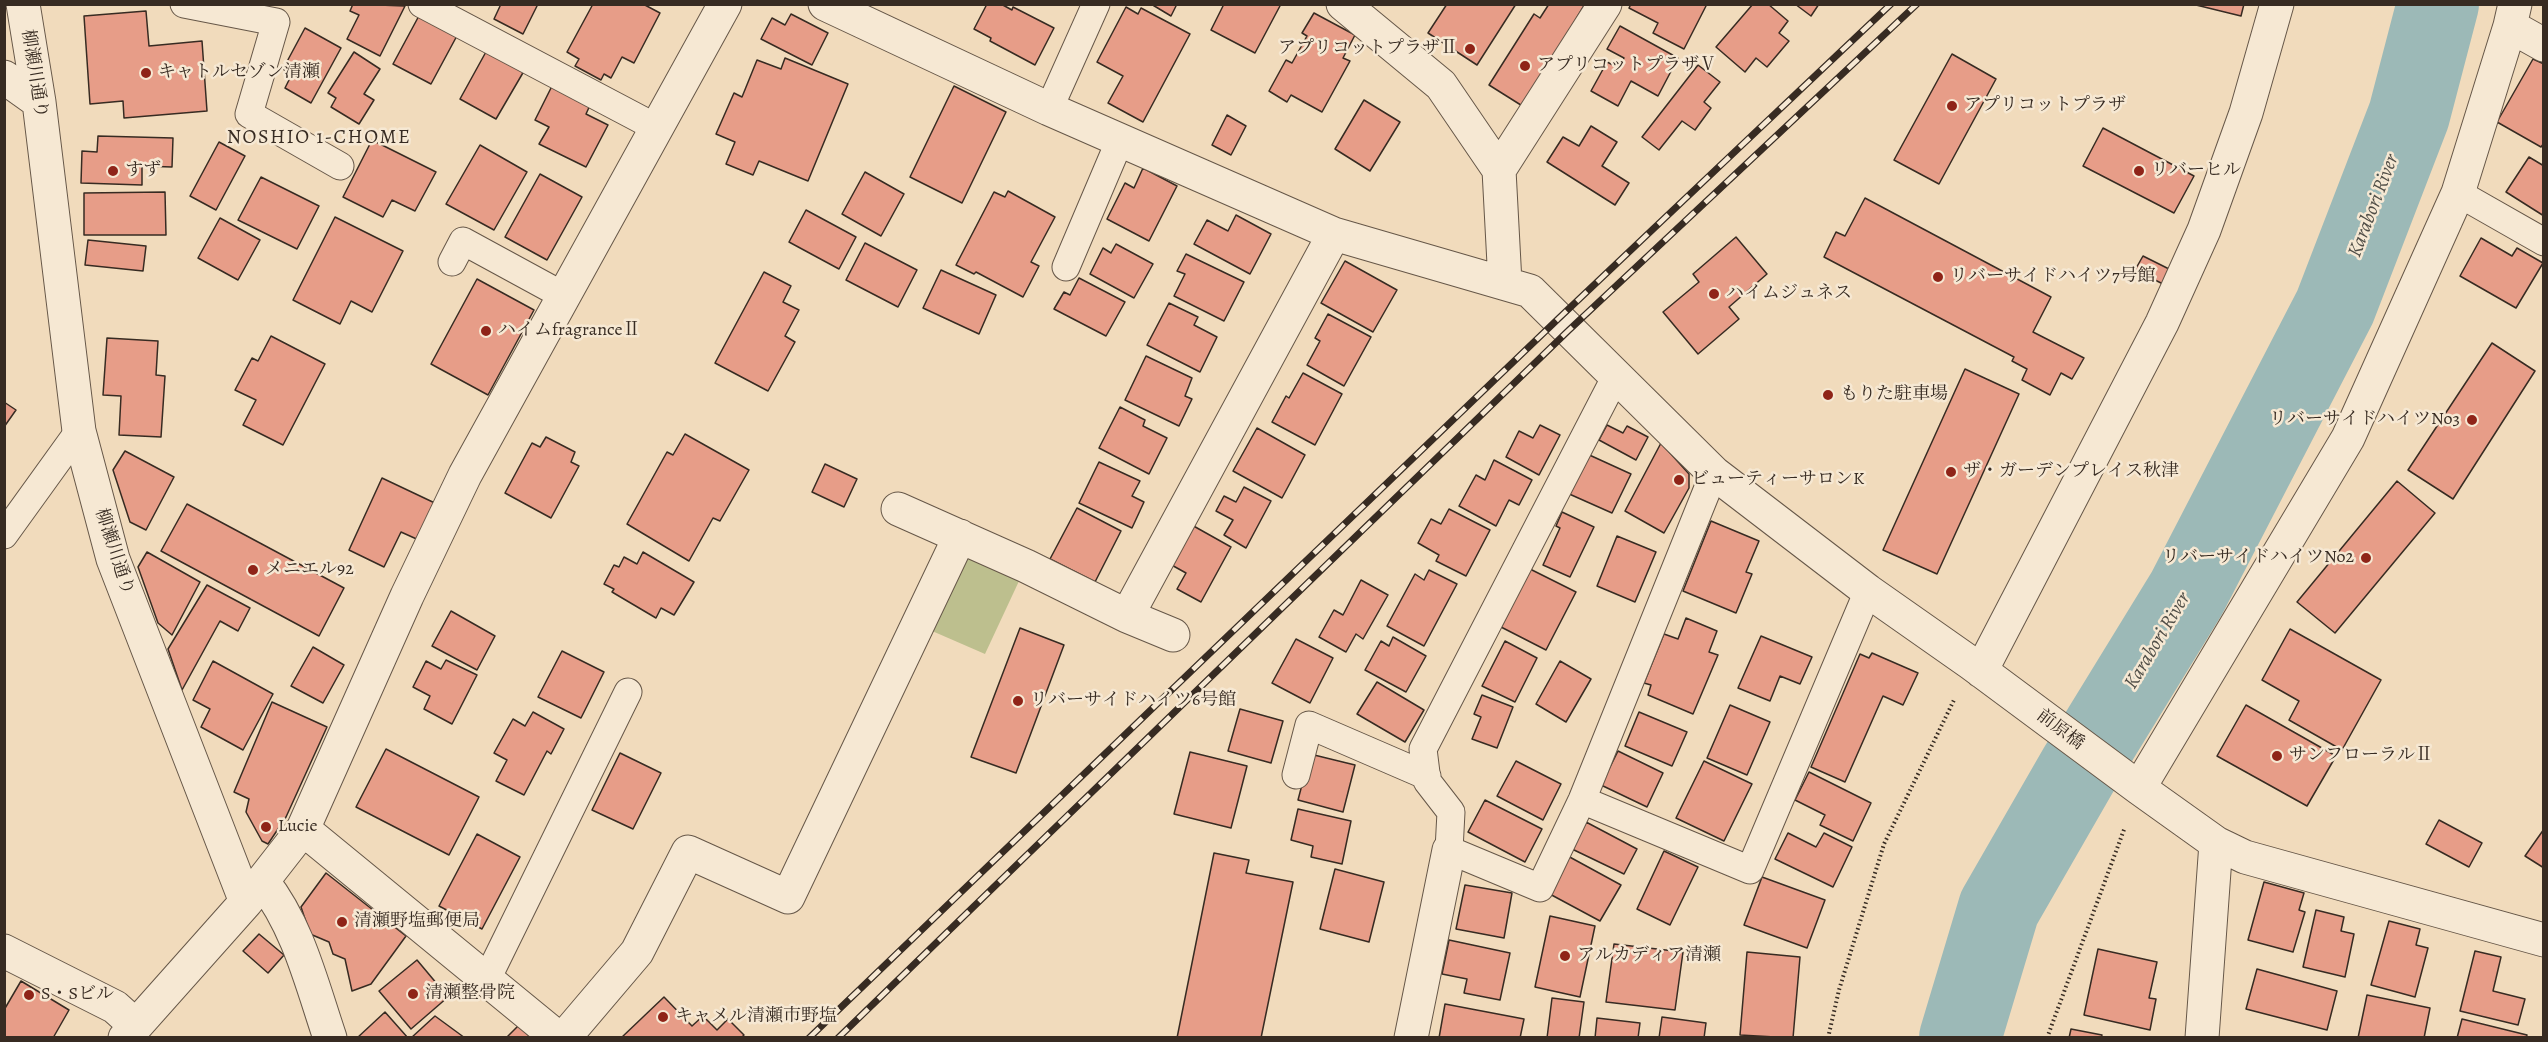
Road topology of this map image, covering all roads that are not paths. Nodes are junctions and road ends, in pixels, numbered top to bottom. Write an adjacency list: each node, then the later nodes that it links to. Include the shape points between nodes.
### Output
1 (23, 4): 13 (street, 柳瀬川通り)
2 (184, 4): 17 (lane, via 276,22 249,114)
3 (422, 4): 15 (lane)
4 (725, 4): 15 (street)
5 (825, 4): 14 (street, 前原橋)
6 (1096, 4): 14 (lane)
7 (1343, 4): 18 (street, via 1442,86)
8 (1605, 4): 18 (street)
9 (2277, 4): 35 (street, via 2246,113 2204,230 2162,322)
10 (2512, 15): 11 (street); 19 (street)
11 (2544, 45)
12 (4, 77): 13 (street)
13 (39, 102): 27 (street, 柳瀬川通り)
14 (1049, 109): 16 (street, 前原橋)
15 (657, 128): 25 (street)
16 (1120, 140): 20 (street, 前原橋); 23 (lane)
17 (340, 166)
18 (1499, 170): 24 (street)
19 (2458, 193): 21 (lane); 39 (street, via 2348,438)
20 (1334, 234): 24 (street, 前原橋); 33 (street)
21 (2544, 242)
22 (452, 262): 25 (lane, via 463,241)
23 (1066, 267)
24 (1504, 283): 26 (street, 前原橋, via 1530,291)
25 (564, 296): 41 (street, via 465,475)
26 (1616, 376): 28 (street, 前原橋); 38 (lane, via 1423,749)
27 (80, 431): 30 (lane); 44 (street, 柳瀬川通り, via 113,559)
28 (1714, 472): 32 (street, 前原橋); 40 (lane)
29 (897, 509): 31 (street)
30 (4, 535)
31 (960, 536): 33 (street); 51 (street, via 788,897 688,852 637,952)
32 (1868, 591): 35 (street, 前原橋); 40 (lane, via 1750,870)
33 (1127, 616): 34 (street)
34 (1173, 635)
35 (1977, 667): 39 (street, 前原橋)
36 (628, 692): 47 (lane)
37 (1296, 775): 38 (lane, via 1309,725)
38 (1427, 776): 43 (lane, via 1451,812)
39 (2139, 788): 42 (street, 前原橋)
40 (1582, 800): 43 (lane, via 1540,888)
41 (303, 829): 44 (street); 47 (street)
42 (2216, 843): 45 (street, 前原橋, via 2245,857); 53 (street)
43 (1449, 850): 52 (street)
44 (255, 892): 48 (street); 49 (street, 柳瀬川通り, via 279,902)
45 (2544, 940)
46 (4, 951): 48 (street, via 115,1007)
47 (487, 979): 50 (street)
48 (130, 1031)
49 (330, 1038)
50 (558, 1038)
51 (564, 1038)
52 (1411, 1038)
53 (2202, 1038)

